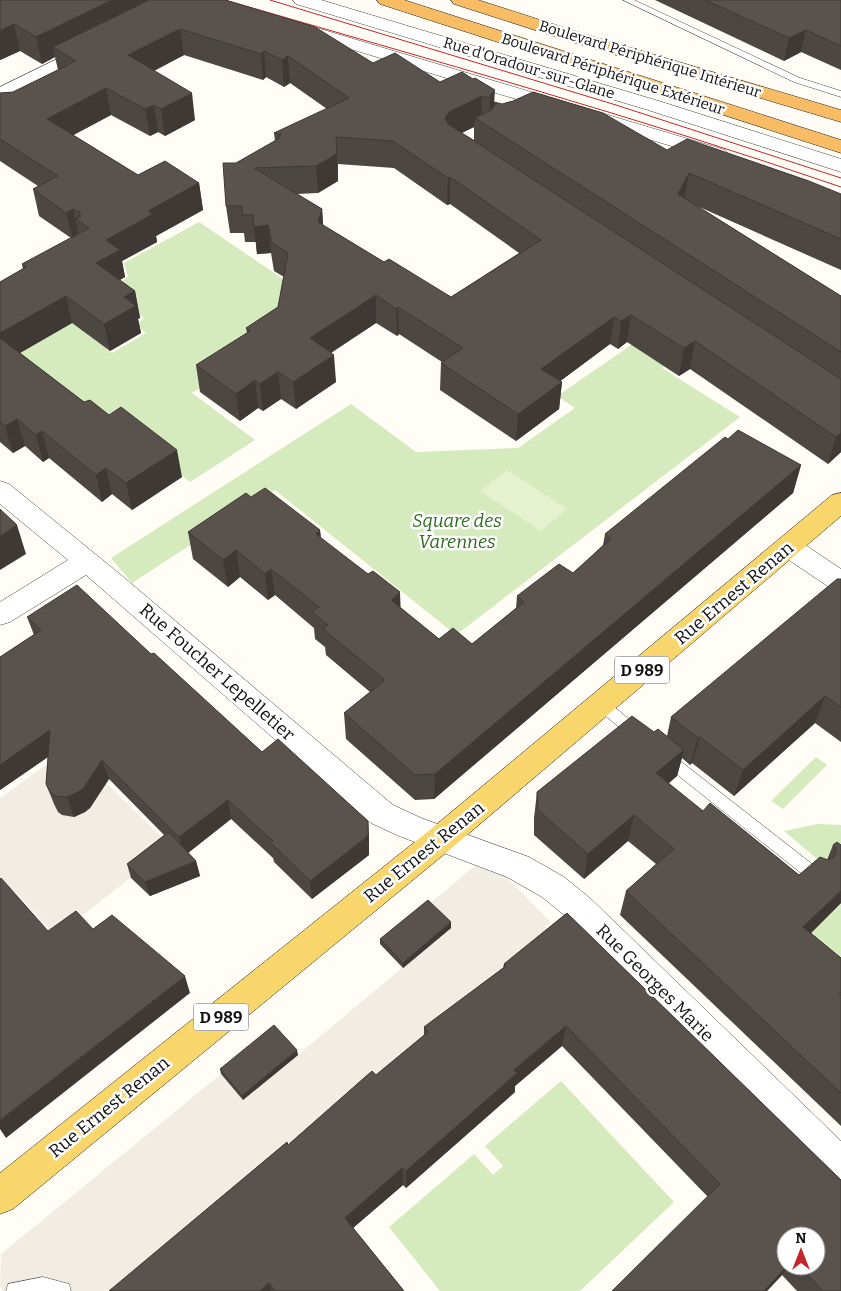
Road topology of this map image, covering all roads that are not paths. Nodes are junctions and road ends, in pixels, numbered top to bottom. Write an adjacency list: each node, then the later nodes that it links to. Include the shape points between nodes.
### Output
1 (302, 0): 14 (street, Rue d'Oradour-sur-Glane, via 655,106)
2 (386, 0): 12 (highway, Boulevard Périphérique Extérieur)
3 (460, 0): 11 (highway, Boulevard Périphérique Intérieur)
4 (627, 0): 8 (lane, via 798,80)
5 (279, 22): 9 (street, Rue d'Oradour-sur-Glane)
6 (102, 43): 7 (street)
7 (0, 94)
8 (841, 94)
9 (542, 100): 10 (street); 13 (street, Rue d'Oradour-sur-Glane)
10 (517, 114)
11 (841, 116)
12 (841, 147)
13 (736, 159)
14 (841, 166)
15 (0, 490): 18 (street, Rue Foucher Lepelletier)
16 (841, 502): 17 (main road, Rue Ernest Renan / D 989)
17 (789, 547): 19 (street); 21 (main road, Rue Ernest Renan / D 989)
18 (88, 562): 20 (street); 22 (street, Rue Foucher Lepelletier, via 382,814)
19 (841, 582)
20 (0, 615)
21 (601, 704): 22 (main road, Rue Ernest Renan / D 989); 23 (lane)
22 (442, 838): 24 (street, Rue Georges Marie, via 518,867 553,887 580,909); 25 (main road, Rue Ernest Renan / D 989)
23 (816, 876)
24 (841, 1166)
25 (0, 1196)
26 (15, 1291): 27 (lane, via 43,1286)
27 (62, 1291)

